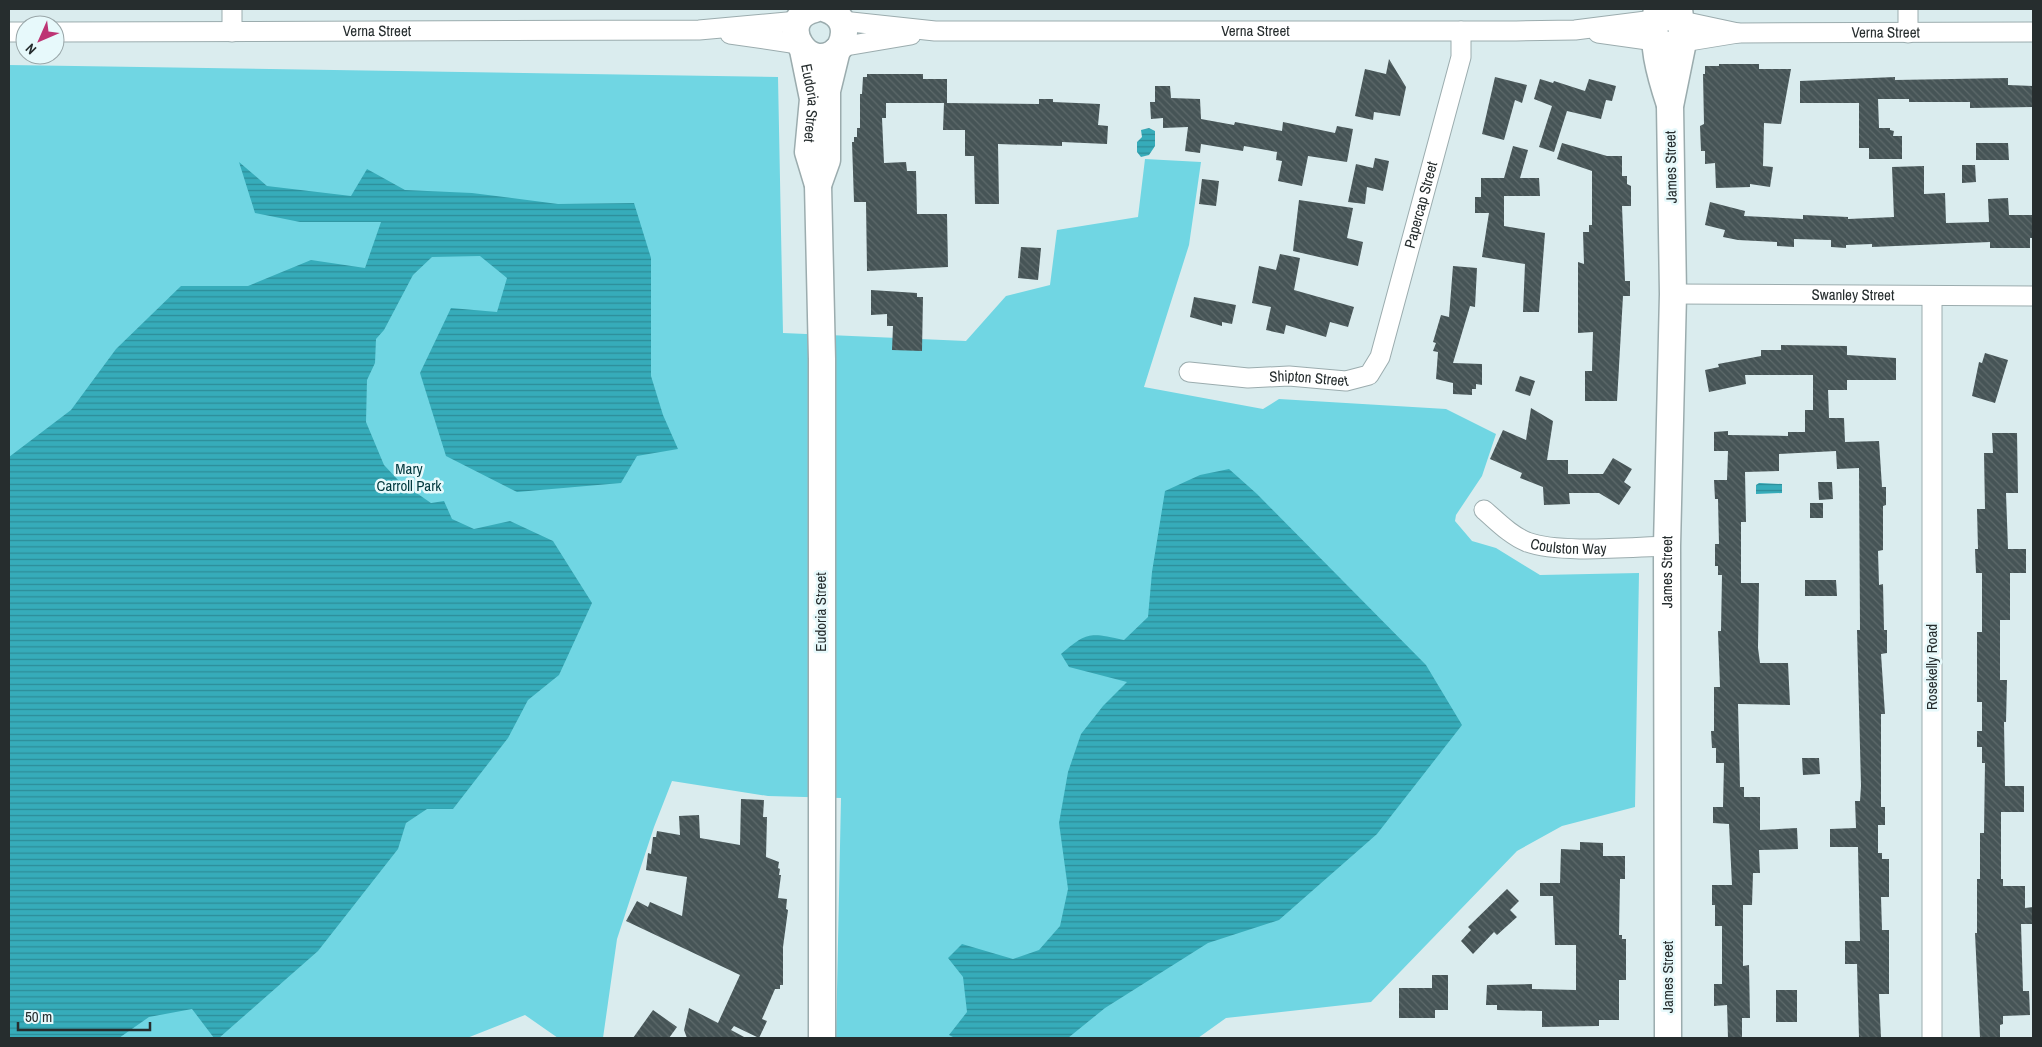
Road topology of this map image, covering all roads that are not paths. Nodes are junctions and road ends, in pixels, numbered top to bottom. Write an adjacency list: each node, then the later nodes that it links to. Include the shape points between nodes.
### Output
1 (232, 9): 9 (street)
2 (1908, 9): 11 (street)
3 (816, 19): 6 (street, Verna Street); 9 (street, Verna Street, via 699,30); 12 (street, Eudoria Street, via 845,30); 12 (street, via 814,56 827,56); 14 (street, Eudoria Street, via 808,152)
4 (1656, 23): 5 (street, Verna Street); 7 (street, Verna Street, via 1575,30); 13 (street, James Street, via 1660,74)
5 (1681, 24): 11 (street, Verna Street, via 1738,33); 13 (street, James Street)
6 (934, 31): 7 (street, Verna Street); 12 (street, Verna Street)
7 (1461, 31): 19 (street, Papercap Street, via 1460,57 1380,357)
8 (65, 32): 9 (street, Verna Street)
9 (232, 32)
10 (2033, 32): 11 (street, Verna Street)
11 (1908, 33)
12 (839, 49): 14 (street, Eudoria Street, via 827,91 827,160)
13 (1670, 106): 15 (street, James Street)
14 (818, 185): 22 (street, Eudoria Street, via 822,359)
15 (1673, 294): 16 (street, Swanley Street); 21 (street, James Street)
16 (1932, 296): 17 (street, Swanley Street); 24 (street, Rosekelly Road)
17 (2033, 296)
18 (1189, 372): 19 (street, Shipton Street, via 1248,378 1289,376 1346,381)
19 (1368, 375)
20 (1484, 510): 21 (street, Coulston Way, via 1513,534 1528,542 1554,548)
21 (1667, 546): 23 (street, James Street)
22 (822, 1038)
23 (1668, 1038)
24 (1932, 1038)

